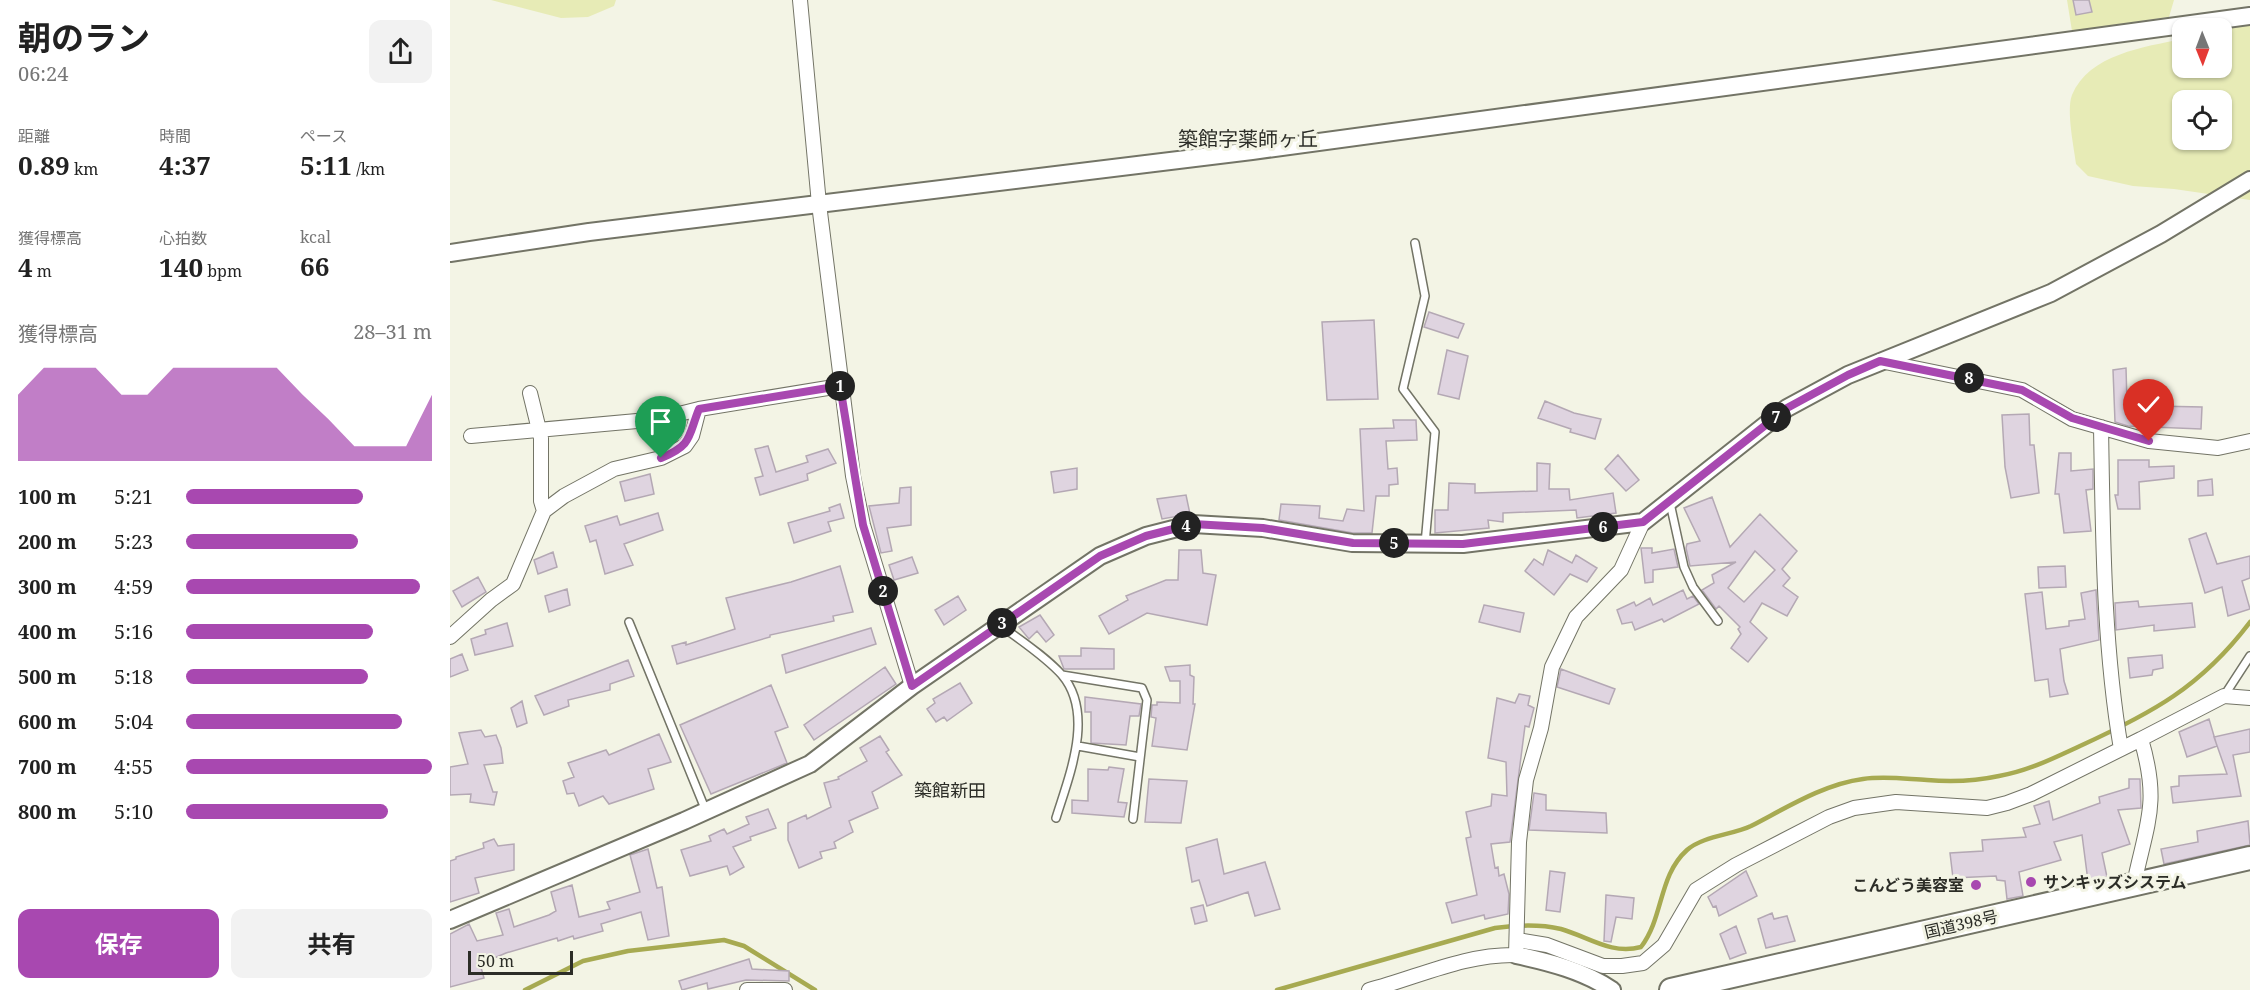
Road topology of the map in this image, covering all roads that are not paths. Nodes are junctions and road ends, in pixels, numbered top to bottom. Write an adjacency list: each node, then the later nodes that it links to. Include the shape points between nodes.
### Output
1 (800, 0): 4 (street)
2 (2250, 16): 4 (street, via 1263,150)
3 (2250, 180): 7 (street, via 2161,234 2051,293)
4 (819, 204): 6 (street); 8 (street)
5 (1415, 243): 18 (lane, via 1425,296 1403,389 1435,432)
6 (450, 253)
7 (1880, 361): 11 (street, via 2022,390 2072,418); 15 (street, via 1787,408)
8 (840, 386): 10 (street); 25 (street, via 863,525)
9 (530, 393): 12 (street)
10 (699, 409): 12 (street, via 659,418); 16 (street, via 692,436 685,446 661,458 614,469)
11 (2101, 427): 14 (street, via 2149,441 2218,448); 29 (street, via 2103,574)
12 (538, 429): 13 (street); 16 (street, via 540,501)
13 (471, 436)
14 (2250, 441)
15 (1669, 502): 17 (street); 19 (lane, via 1684,567 1693,587)
16 (544, 511): 22 (street, via 513,584)
17 (1643, 522): 18 (street, via 1463,544); 38 (street, via 1621,570 1576,617 1552,667 1526,780 1519,842)
18 (1425, 544): 21 (street, via 1353,543 1263,528 1193,524 1146,536 1100,556)
19 (1718, 621)
20 (629, 622): 32 (lane)
21 (1000, 625): 24 (lane); 25 (street)
22 (450, 637)
23 (2250, 656): 26 (lane)
24 (1062, 675): 30 (lane, via 1077,718); 31 (lane, via 1142,688 1147,700)
25 (912, 686): 32 (street, via 810,764)
26 (2224, 696): 27 (street); 28 (street)
27 (2250, 698)
28 (2141, 739): 29 (street); 36 (street, via 2151,772 2152,809)
29 (2120, 744): 38 (street, via 2031,794 1987,808 1896,802 1854,808 1828,817 1696,890 1664,945 1642,963 1603,966 1547,945)
30 (1078, 746): 31 (lane); 33 (lane)
31 (1140, 757): 34 (lane)
32 (706, 811): 37 (street)
33 (1056, 818)
34 (1133, 819)
35 (2250, 858): 36 (highway, 国道398号)
36 (2134, 884): 43 (highway, 国道398号)
37 (450, 920)
38 (1517, 943): 41 (street); 42 (street)
39 (747, 990): 40 (street)
40 (785, 990)
41 (1369, 990)
42 (1612, 990)
43 (1671, 990)

